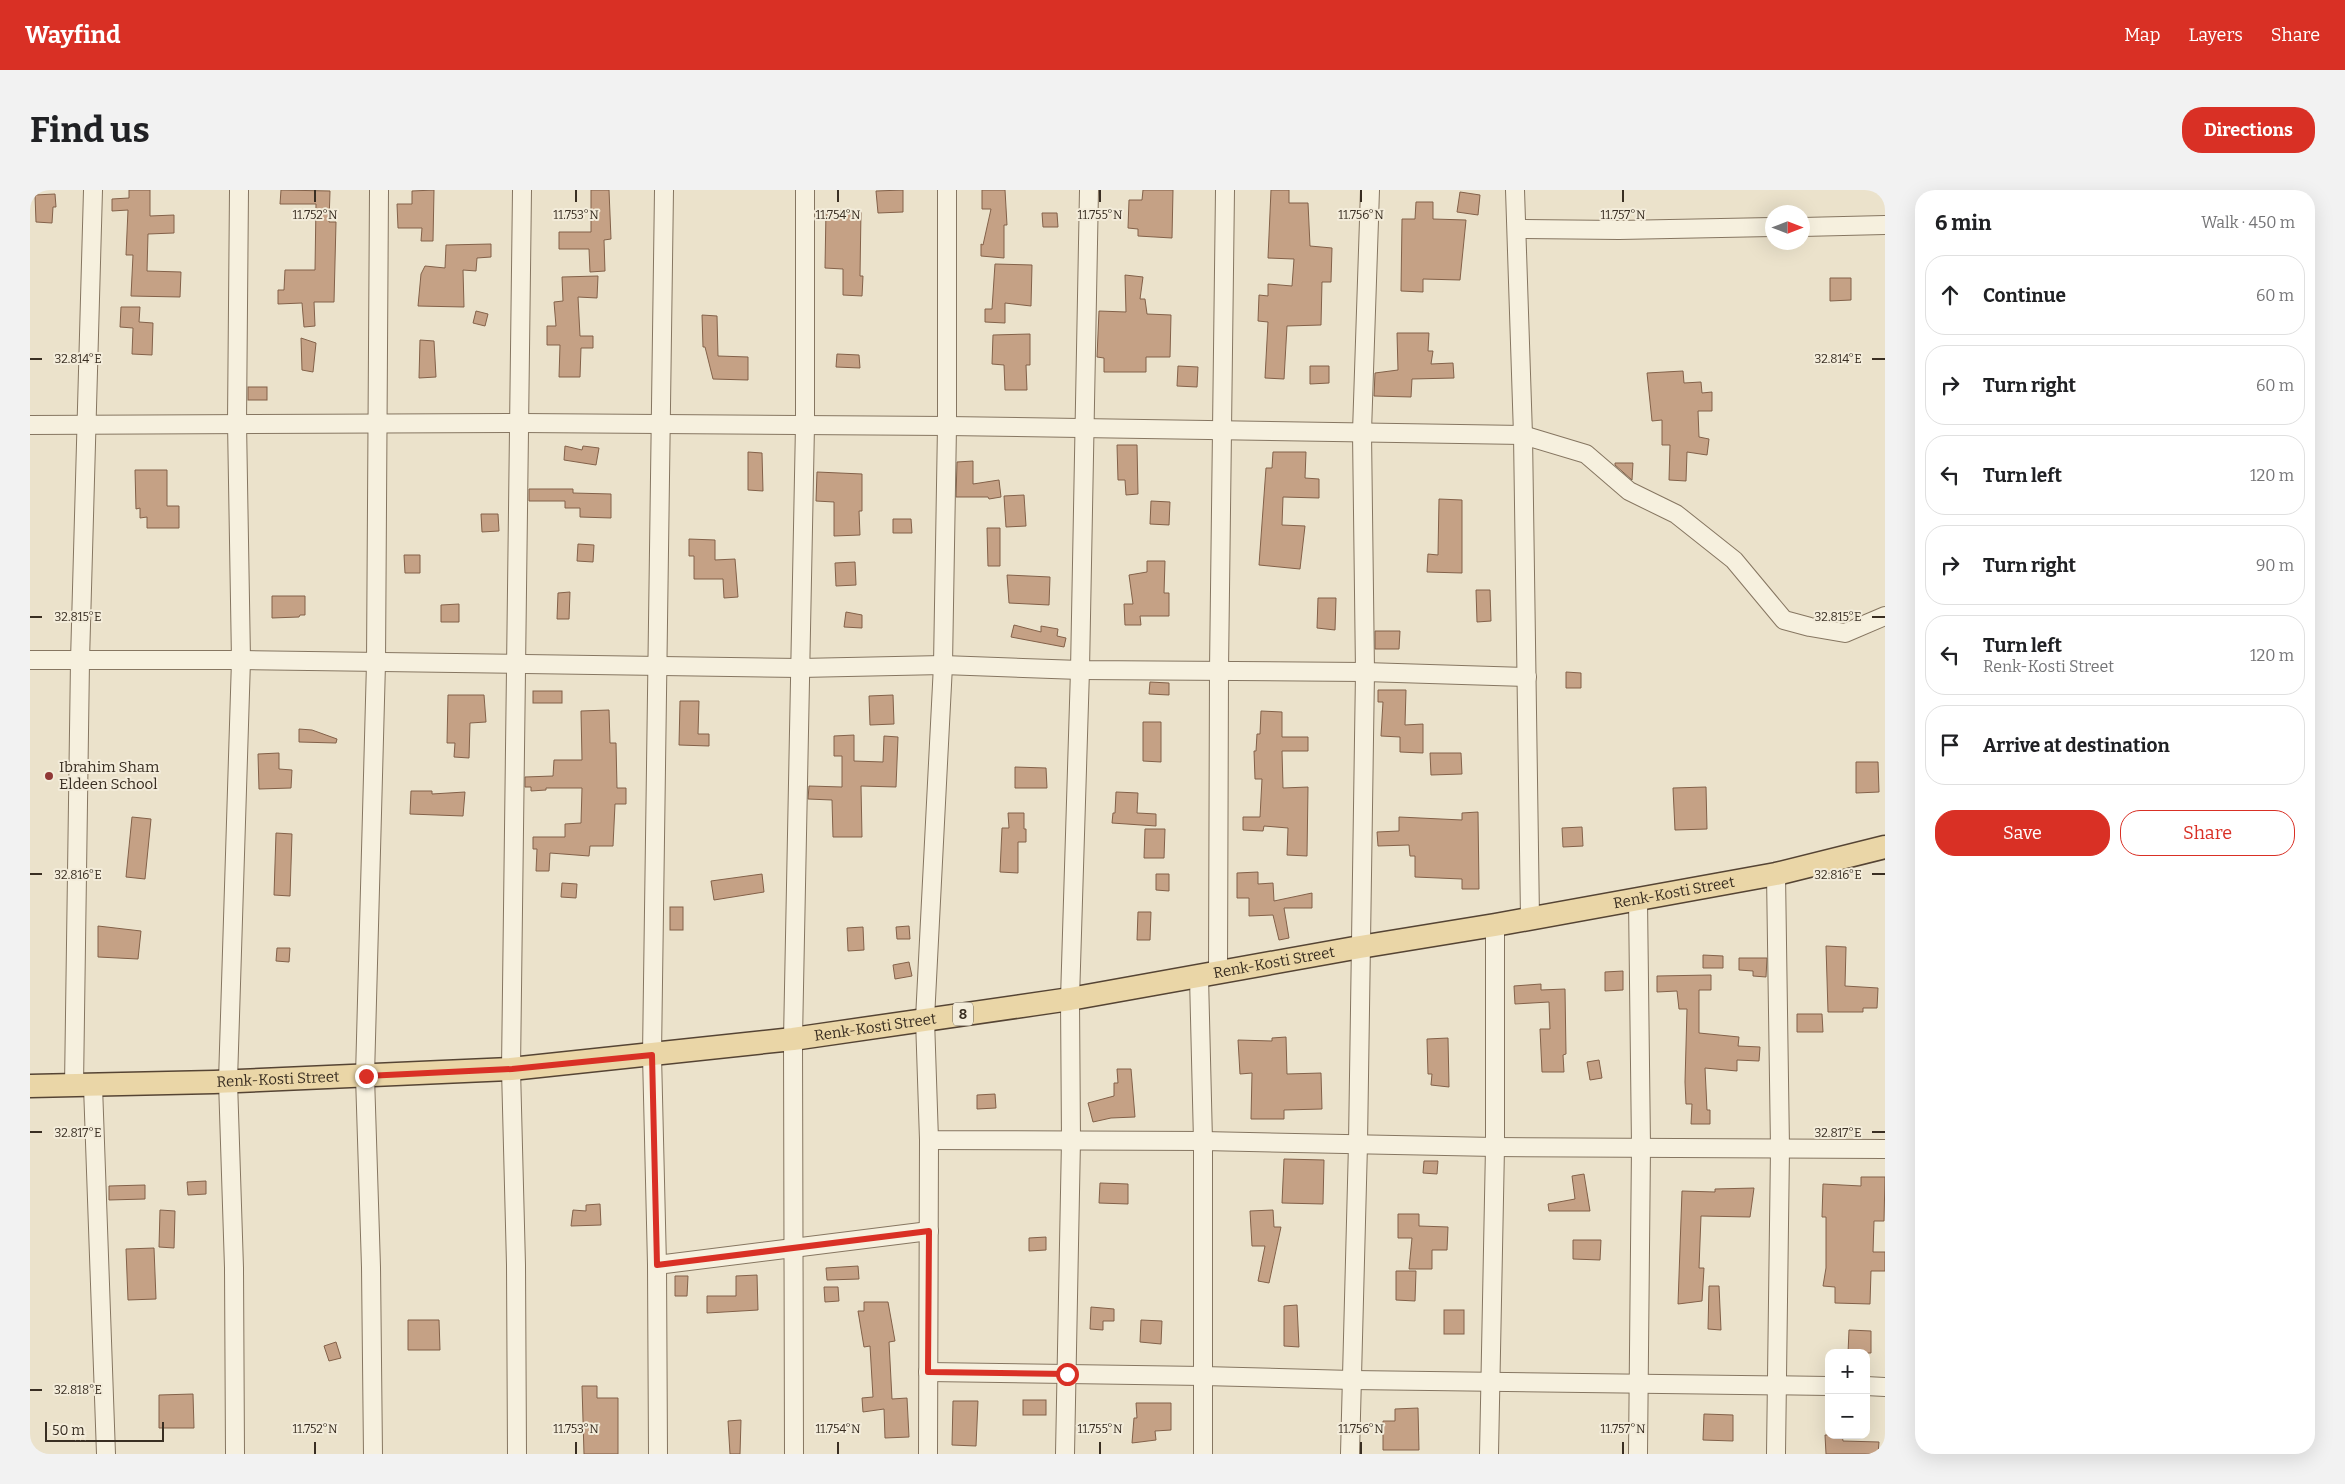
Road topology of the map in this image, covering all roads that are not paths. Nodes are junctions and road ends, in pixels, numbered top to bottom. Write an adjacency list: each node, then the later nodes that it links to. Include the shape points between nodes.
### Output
1 (93, 190): 22 (street)
2 (238, 190): 16 (street)
3 (379, 190): 20 (street)
4 (522, 190): 17 (street)
5 (664, 190): 18 (street)
6 (805, 190): 21 (street)
7 (947, 190): 23 (street)
8 (1089, 190): 24 (street)
9 (1225, 190): 25 (street)
10 (1370, 190): 26 (street)
11 (1515, 190): 15 (street)
12 (1885, 225): 14 (street)
13 (1765, 227): 15 (street)
14 (1810, 227)
15 (1516, 229): 27 (street)
16 (237, 422): 20 (street); 22 (street); 30 (street)
17 (521, 423): 18 (street); 20 (street); 33 (street)
18 (662, 424): 21 (street); 35 (street)
19 (30, 425): 22 (street)
20 (377, 425): 32 (street)
21 (805, 425): 23 (street); 36 (street)
22 (86, 426): 31 (street)
23 (947, 426): 24 (street); 34 (street)
24 (1083, 428): 25 (street); 37 (street)
25 (1222, 430): 26 (street); 38 (street)
26 (1362, 432): 27 (street); 39 (street)
27 (1522, 435): 28 (street, via 1586,454 1628,492 1676,514 1734,560 1784,620 1845,632); 40 (street)
28 (1885, 616)
29 (30, 660): 31 (street)
30 (242, 660): 31 (street); 32 (street); 54 (street)
31 (80, 661): 56 (street)
32 (376, 663): 33 (street); 53 (street)
33 (517, 665): 35 (street); 52 (street)
34 (943, 665): 36 (street); 37 (street); 49 (street)
35 (659, 666): 36 (street); 51 (street)
36 (800, 668): 50 (street)
37 (1080, 670): 38 (street); 48 (street)
38 (1219, 670): 39 (street); 47 (street)
39 (1365, 672): 40 (street); 46 (street)
40 (1527, 677): 44 (street)
41 (1885, 848): 42 (main road, Renk-Kosti Street / 8)
42 (1776, 874): 43 (main road, Renk-Kosti Street / 8); 63 (street)
43 (1638, 900): 44 (main road, Renk-Kosti Street / 8); 61 (street)
44 (1530, 918): 45 (main road, Renk-Kosti Street / 8)
45 (1495, 925): 46 (main road, Renk-Kosti Street / 8); 62 (street)
46 (1360, 947): 47 (main road, Renk-Kosti Street / 8); 60 (street)
47 (1209, 975): 48 (main road, Renk-Kosti Street / 8); 59 (street)
48 (1070, 999): 49 (main road, Renk-Kosti Street / 8); 58 (street)
49 (925, 1019): 50 (main road, Renk-Kosti Street / 8); 57 (street)
50 (793, 1039): 51 (main road, Renk-Kosti Street / 8); 66 (street)
51 (652, 1055): 52 (main road, Renk-Kosti Street / 8); 67 (street)
52 (512, 1069): 53 (main road, Renk-Kosti Street / 8); 81 (street)
53 (366, 1076): 54 (main road, Renk-Kosti Street / 8); 80 (street)
54 (228, 1081): 56 (main road, Renk-Kosti Street / 8); 79 (street)
55 (30, 1086): 56 (main road, Renk-Kosti Street / 8)
56 (84, 1086): 78 (street)
57 (929, 1140): 58 (street); 65 (street)
58 (1071, 1140): 59 (street); 69 (street)
59 (1203, 1141): 60 (street); 70 (street)
60 (1358, 1144): 62 (street); 71 (street)
61 (1640, 1146): 62 (street); 63 (street); 73 (street)
62 (1495, 1147): 72 (street)
63 (1780, 1148): 64 (street); 74 (street)
64 (1885, 1149)
65 (929, 1231): 66 (street); 68 (street)
66 (792, 1248): 67 (street); 83 (street)
67 (657, 1265): 82 (street)
68 (928, 1372): 69 (street); 84 (street)
69 (1067, 1374): 70 (street); 85 (street)
70 (1203, 1376): 71 (street); 86 (street)
71 (1352, 1380): 72 (street); 87 (street)
72 (1490, 1382): 73 (street); 88 (street)
73 (1638, 1383): 74 (street); 89 (street)
74 (1778, 1385): 75 (street); 90 (street)
75 (1825, 1386)
76 (1870, 1386): 77 (street)
77 (1885, 1387)
78 (106, 1454)
79 (235, 1454)
80 (372, 1454)
81 (517, 1454)
82 (658, 1454)
83 (794, 1454)
84 (928, 1454)
85 (1065, 1454)
86 (1203, 1454)
87 (1350, 1454)
88 (1489, 1454)
89 (1638, 1454)
90 (1776, 1454)

